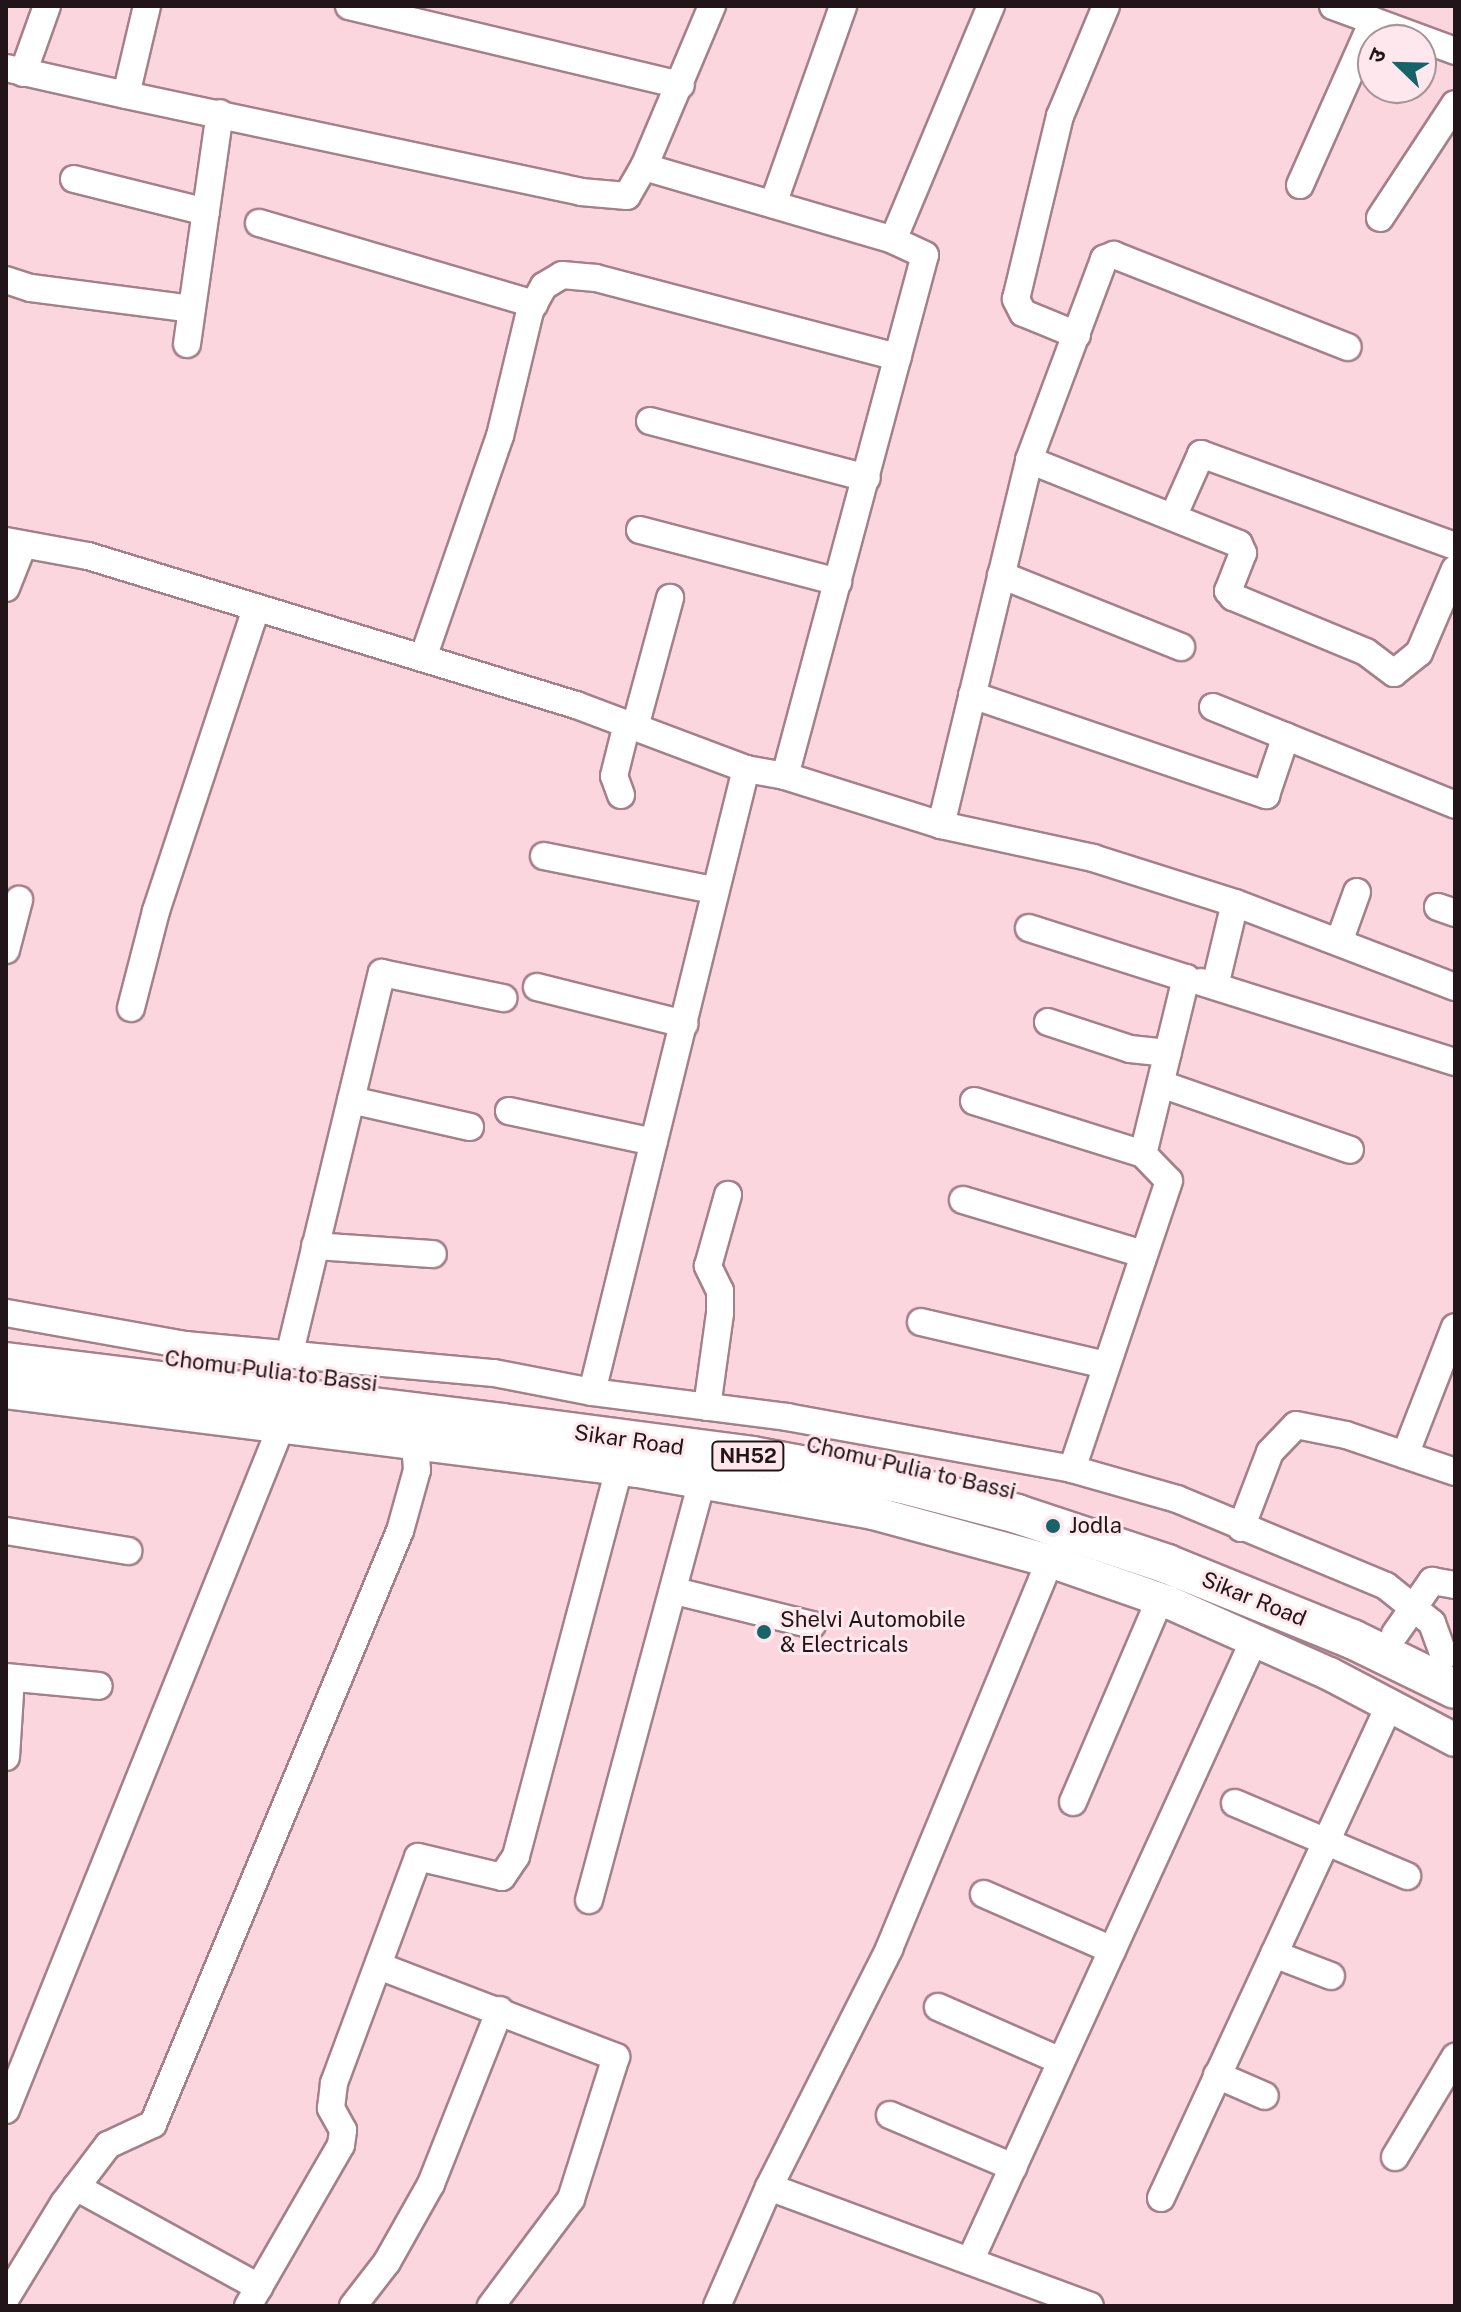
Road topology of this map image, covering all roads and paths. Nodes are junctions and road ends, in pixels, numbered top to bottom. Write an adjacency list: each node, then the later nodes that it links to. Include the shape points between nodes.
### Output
1 (47, 6): 11 (street)
2 (147, 6): 13 (street)
3 (349, 6): 12 (street)
4 (712, 6): 12 (street)
5 (843, 6): 19 (street)
6 (991, 6): 23 (street)
7 (1106, 6): 27 (street, via 1060,116 1016,299 1023,313)
8 (1333, 6): 9 (street)
9 (1373, 21): 10 (street); 18 (street)
10 (1455, 51)
11 (15, 70): 13 (street)
12 (681, 85): 16 (street)
13 (126, 95): 15 (street)
14 (1455, 104): 21 (street)
15 (220, 113): 16 (street, via 581,192 627,196); 20 (street)
16 (644, 167): 19 (street)
17 (74, 179): 20 (street)
18 (1300, 185)
19 (773, 204): 23 (street)
20 (206, 212): 26 (street)
21 (1380, 218)
22 (259, 223): 25 (street)
23 (893, 240): 30 (street, via 925,255)
24 (6, 280): 26 (street, via 31,288)
25 (534, 304): 30 (street, via 544,286 562,275 596,278); 45 (street, via 500,436)
26 (192, 309): 28 (street)
27 (1077, 335): 29 (street, via 1104,259 1114,255); 32 (street)
28 (187, 344)
29 (1347, 347)
30 (898, 357): 33 (street)
31 (650, 421): 33 (street)
32 (1029, 460): 34 (street); 39 (street)
33 (867, 478): 40 (street)
34 (1173, 517): 37 (street, via 1201,454); 38 (street, via 1239,544 1243,553 1228,591 1233,597 1366,652 1394,673 1419,653)
35 (640, 530): 40 (street)
36 (14, 543): 41 (street); 43 (street, via 88,556)
37 (1455, 546)
38 (1455, 569)
39 (1001, 575): 44 (street); 46 (street)
40 (838, 582): 51 (street)
41 (6, 588)
42 (670, 598): 48 (street)
43 (255, 611): 45 (street); 68 (street, via 156,911)
44 (1181, 647)
45 (423, 658): 48 (street)
46 (972, 695): 49 (street, via 1266,795); 54 (street)
47 (1213, 707): 49 (street)
48 (631, 726): 50 (street); 52 (street, via 614,776)
49 (1286, 736): 53 (street)
50 (746, 769): 51 (street); 56 (street)
51 (785, 776): 54 (street)
52 (621, 795)
53 (1455, 805)
54 (941, 825): 59 (street, via 1093,858)
55 (544, 856): 56 (street)
56 (713, 890): 70 (street)
57 (1357, 892): 61 (street)
58 (19, 900): 62 (street)
59 (1235, 903): 61 (street); 64 (street)
60 (1029, 928): 63 (street)
61 (1339, 942): 66 (street)
62 (6, 950)
63 (1186, 978): 64 (street); 71 (street)
64 (1215, 986): 72 (street)
65 (537, 987): 70 (street)
66 (1455, 987)
67 (503, 998): 74 (street, via 382,973)
68 (131, 1008)
69 (1048, 1022): 71 (street, via 1130,1049)
70 (684, 1024): 78 (street)
71 (1168, 1053): 73 (street)
72 (1455, 1062)
73 (1161, 1084): 79 (street); 80 (street)
74 (351, 1100): 77 (street); 83 (street)
75 (974, 1101): 80 (street)
76 (509, 1111): 78 (street)
77 (470, 1127)
78 (654, 1142): 95 (street)
79 (1350, 1150)
80 (1143, 1154): 85 (street, via 1169,1181)
81 (728, 1195): 96 (street, via 708,1266 720,1291 720,1313)
82 (963, 1200): 85 (street)
83 (315, 1246): 84 (street); 90 (street)
84 (433, 1254)
85 (1143, 1254): 92 (street)
86 (6, 1313): 90 (street, via 185,1345)
87 (921, 1322): 92 (street)
88 (1455, 1327): 93 (street)
89 (6, 1338): 111 (highway, Chomu Pulia to Bassi / NH52, via 692,1423 913,1465 1063,1505 1310,1594)
90 (290, 1352): 95 (street, via 494,1373)
91 (6, 1362): 114 (highway, Sikar Road / NH52, via 549,1429 903,1484 1017,1514 1167,1564 1352,1639)
92 (1106, 1365): 101 (street)
93 (1446, 1373): 99 (street)
94 (6, 1392): 97 (main road)
95 (592, 1392): 96 (street)
96 (707, 1407): 101 (street)
97 (281, 1427): 98 (main road); 136 (street)
98 (415, 1444): 100 (main road); 140 (street, via 417,1470 400,1531 153,2124 108,2145)
99 (1405, 1455): 102 (street); 104 (street, via 1296,1425 1270,1452)
100 (619, 1469): 103 (main road); 128 (street, via 516,1856 502,1877 418,1857)
101 (1072, 1469): 104 (street, via 1177,1499)
102 (1455, 1472)
103 (702, 1482): 107 (main road, via 873,1513); 109 (street)
104 (1241, 1528): 111 (street, via 1386,1586)
105 (6, 1531): 106 (street)
106 (128, 1551)
107 (1050, 1561): 110 (main road); 141 (street, via 889,1949)
108 (1455, 1585): 111 (street, via 1432,1581)
109 (675, 1591): 112 (street); 125 (street)
110 (1160, 1599): 113 (main road); 120 (street)
111 (1403, 1620): 114 (highway, Chomu Pulia to Bassi / NH52)
112 (812, 1625)
113 (1254, 1640): 117 (main road); 126 (street)
114 (1451, 1669)
115 (8, 1678): 116 (street); 119 (street)
116 (99, 1686)
117 (1390, 1704): 118 (main road); 122 (street)
118 (1455, 1740)
119 (6, 1757)
120 (1073, 1802)
121 (1235, 1803): 122 (street)
122 (1326, 1841): 123 (street); 127 (street)
123 (1407, 1876)
124 (984, 1894): 126 (street)
125 (589, 1900)
126 (1112, 1950): 133 (street)
127 (1274, 1954): 129 (street); 134 (street)
128 (379, 1966): 131 (street); 144 (street, via 334,2083 331,2108 343,2130 341,2145)
129 (1331, 1976)
130 (938, 2007): 133 (street)
131 (500, 2010): 146 (street, via 431,2184 387,2262); 147 (street, via 616,2057 571,2199)
132 (1455, 2057): 138 (street)
133 (1061, 2061): 139 (street)
134 (1217, 2075): 135 (street); 142 (street)
135 (1265, 2096)
136 (6, 2110)
137 (890, 2115): 139 (street)
138 (1395, 2157)
139 (1013, 2167): 143 (street)
140 (76, 2187): 144 (street); 145 (street)
141 (769, 2187): 143 (street); 148 (street)
142 (1161, 2198)
143 (970, 2261): 149 (street)
144 (254, 2296)
145 (6, 2298)
146 (353, 2306)
147 (491, 2306)
148 (717, 2306)
149 (1090, 2306)

